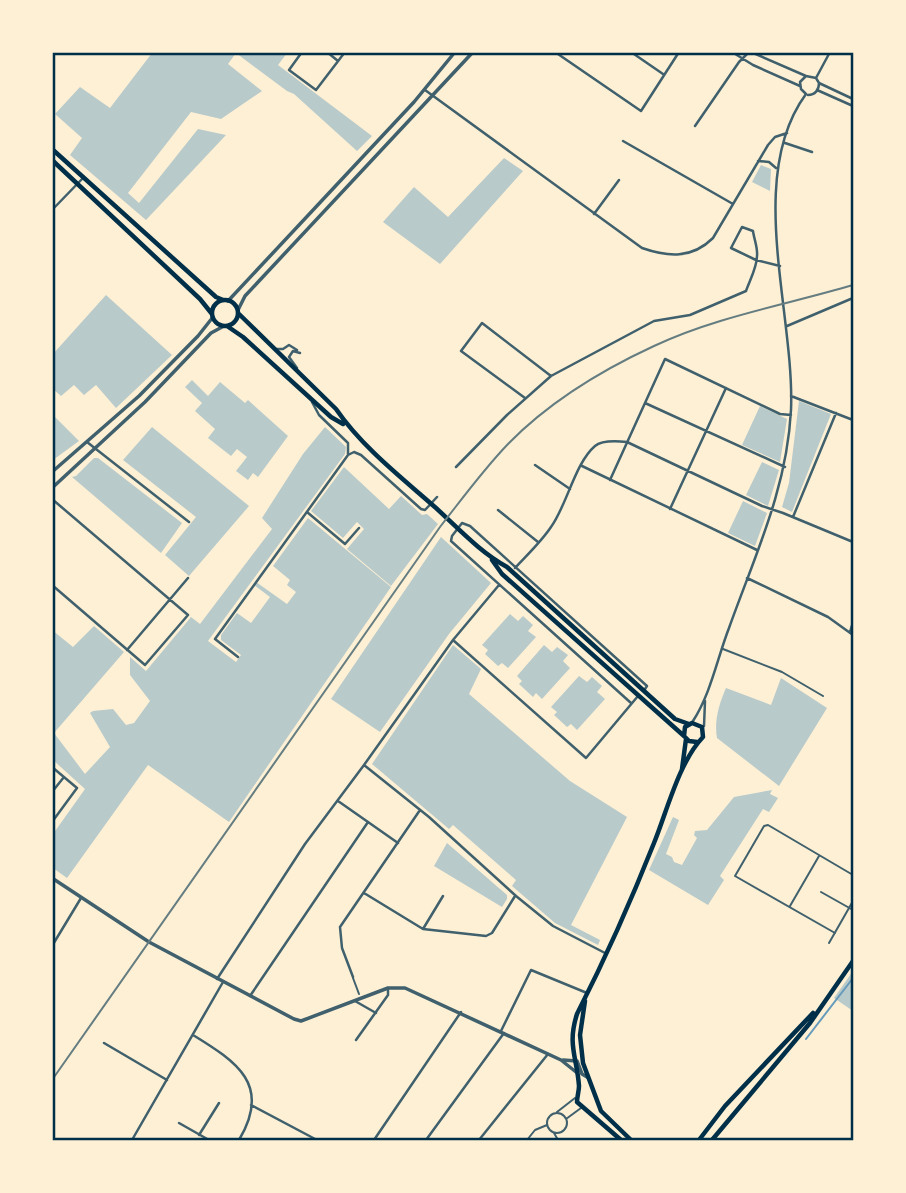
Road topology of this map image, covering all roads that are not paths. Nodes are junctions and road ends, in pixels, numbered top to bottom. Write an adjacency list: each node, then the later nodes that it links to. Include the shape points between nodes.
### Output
1 (302, 52): 15 (street, via 289,70 316,90)
2 (327, 52): 15 (street)
3 (345, 52): 15 (street)
4 (456, 52): 21 (street)
5 (555, 52): 16 (street, via 641,111)
6 (631, 52): 16 (street)
7 (680, 52): 16 (street)
8 (732, 52): 14 (street)
9 (741, 52): 14 (street)
10 (750, 52): 14 (street); 17 (street)
11 (830, 52): 18 (street)
12 (464, 53): 13 (street)
13 (471, 54): 24 (street)
14 (742, 59): 20 (street); 27 (street)
15 (338, 61)
16 (664, 75)
17 (806, 76): 18 (street); 20 (street)
18 (816, 78): 19 (street)
19 (819, 83): 22 (street); 25 (street)
20 (800, 86): 23 (street)
21 (425, 90): 24 (street); 45 (street, via 247,284)
22 (817, 90): 23 (street); 26 (street)
23 (806, 94): 28 (street)
24 (433, 97): 41 (street); 46 (street, via 245,296)
25 (853, 100)
26 (853, 106)
27 (695, 126)
28 (787, 133): 30 (street); 34 (street, via 775,137)
29 (623, 141): 39 (street)
30 (783, 143): 32 (street); 35 (street)
31 (52, 149): 36 (main road)
32 (812, 152)
33 (52, 160): 38 (main road)
34 (758, 161): 35 (street); 39 (street)
35 (778, 169): 43 (street, via 775,223)
36 (84, 177): 38 (street); 45 (main road, via 216,297)
37 (619, 180): 41 (street)
38 (77, 184): 40 (street); 47 (main road, via 200,299)
39 (733, 204): 41 (street, via 704,247 678,255 642,248)
40 (52, 210)
41 (594, 214)
42 (756, 260): 42 (street, via 753,231 742,227 731,248); 43 (street); 52 (street, via 746,291 690,315 654,321)
43 (780, 266): 49 (street)
44 (853, 299): 49 (street)
45 (226, 301): 46 (main road); 47 (main road, via 214,306)
46 (238, 312): 48 (main road, via 235,321); 50 (main road)
47 (212, 316): 48 (main road); 63 (street, via 139,396)
48 (226, 326): 56 (main road); 65 (street, via 211,333)
49 (787, 326): 54 (street)
50 (272, 348): 51 (main road); 51 (street, via 293,347 300,353 293,351 289,357)
51 (300, 374): 61 (main road)
52 (551, 376): 55 (street); 55 (street, via 482,323 461,351)
53 (726, 388): 57 (street, via 666,359); 59 (street); 62 (street)
54 (791, 396): 58 (street); 59 (street)
55 (525, 398): 69 (street)
56 (310, 399): 61 (main road); 66 (street, via 319,415 348,443)
57 (645, 403): 62 (street); 64 (street)
58 (836, 412): 60 (street); 82 (street)
59 (790, 415): 70 (street)
60 (853, 420)
61 (347, 426): 88 (main road)
62 (706, 432): 70 (street); 71 (street)
63 (88, 442): 65 (street); 72 (street)
64 (627, 442): 68 (street, via 599,444); 71 (street); 73 (street)
65 (94, 449): 74 (street); 83 (street)
66 (348, 455): 76 (street, via 361,455 421,509); 81 (street)
67 (535, 465): 75 (street)
68 (582, 466): 73 (street); 75 (street)
69 (456, 467)
70 (785, 467): 80 (street)
71 (688, 471): 78 (street); 80 (street)
72 (52, 472)
73 (610, 480): 78 (street)
74 (52, 488)
75 (571, 489): 85 (street, via 551,528)
76 (438, 497)
77 (52, 499): 94 (street)
78 (670, 509): 87 (street)
79 (498, 510): 85 (street)
80 (773, 511): 82 (street); 87 (street)
81 (307, 512): 84 (street, via 345,544); 100 (street, via 215,639)
82 (793, 517): 86 (street)
83 (188, 522)
84 (359, 528)
85 (538, 542): 89 (street)
86 (853, 542)
87 (757, 550): 91 (street)
88 (492, 559): 101 (main road, via 507,567); 102 (main road, via 502,574)
89 (515, 568): 93 (street, via 462,523 452,541); 101 (street, via 647,685)
90 (188, 578): 94 (street)
91 (747, 578): 96 (street, via 820,612); 98 (street)
92 (52, 584): 99 (street)
93 (499, 585): 97 (street); 105 (street)
94 (169, 598): 99 (street); 99 (street, via 188,615 145,665)
95 (853, 622): 96 (street)
96 (852, 633)
97 (453, 639): 105 (street, via 586,758); 109 (street)
98 (721, 649): 103 (street, via 782,672); 104 (street)
99 (127, 650)
100 (238, 657)
101 (644, 690): 106 (main road, via 675,719)
102 (639, 695): 105 (street); 108 (main road)
103 (823, 696)
104 (705, 701): 106 (street); 107 (street)
105 (631, 703)
106 (691, 723): 107 (main road); 108 (main road, via 685,727)
107 (704, 729): 108 (main road, via 703,737)
108 (689, 740): 111 (main road); 111 (main road)
109 (364, 765): 114 (street); 115 (street)
110 (52, 767): 112 (street)
111 (682, 773): 135 (main road)
112 (64, 777): 113 (street); 116 (street, via 77,788)
113 (52, 792)
114 (338, 801): 117 (street); 138 (street, via 278,883)
115 (420, 810): 118 (street); 125 (street)
116 (52, 822)
117 (368, 822): 118 (street); 143 (street)
118 (398, 843): 122 (street)
119 (819, 855): 120 (street); 128 (street); 128 (street, via 764,826 735,876)
120 (853, 875)
121 (52, 878): 126 (street)
122 (364, 892): 131 (street); 137 (street, via 340,927)
123 (821, 892): 129 (street)
124 (443, 896): 131 (street)
125 (516, 896): 131 (street, via 486,936); 135 (street, via 553,926)
126 (81, 898): 134 (street); 138 (street, via 149,943)
127 (853, 901): 129 (street)
128 (790, 907): 132 (street)
129 (849, 908): 130 (street); 132 (street)
130 (853, 911)
131 (424, 929)
132 (835, 933): 133 (street)
133 (830, 943)
134 (53, 945)
135 (606, 953): 142 (main road)
136 (853, 961): 145 (main road)
137 (353, 976): 141 (street)
138 (217, 979): 139 (street)
139 (223, 982): 143 (street); 149 (street)
140 (388, 988): 144 (street); 146 (street, via 414,990); 147 (street)
141 (359, 994)
142 (587, 995): 148 (street, via 531,971); 154 (main road, via 573,1026); 156 (main road, via 580,1042)
143 (250, 996): 144 (street, via 301,1021)
144 (355, 1000): 147 (street)
145 (817, 1011): 181 (main road, via 725,1106); 182 (main road)
146 (461, 1012): 148 (street); 174 (street)
147 (376, 1013): 150 (street)
148 (503, 1032): 152 (street); 175 (street)
149 (193, 1035): 157 (street); 162 (street, via 240,1068)
150 (356, 1040)
151 (104, 1043): 157 (street)
152 (548, 1054): 153 (street); 176 (street)
153 (561, 1060): 154 (street); 155 (street)
154 (574, 1060): 155 (main road); 156 (street)
155 (576, 1072): 159 (main road)
156 (587, 1077): 158 (main road)
157 (167, 1080): 170 (street)
158 (592, 1091): 159 (main road); 160 (main road)
159 (578, 1095): 163 (main road); 164 (street)
160 (597, 1101): 163 (main road, via 594,1107); 180 (main road, via 604,1115)
161 (219, 1103): 169 (street)
162 (251, 1105): 172 (street); 173 (street)
163 (583, 1109): 165 (street); 179 (main road)
164 (553, 1114): 165 (street); 167 (street)
165 (566, 1120): 168 (street, via 563,1131)
166 (179, 1123): 169 (street)
167 (547, 1125): 168 (street); 177 (street)
168 (554, 1132): 178 (street)
169 (200, 1135): 171 (street)
170 (132, 1140)
171 (209, 1140)
172 (239, 1140)
173 (317, 1140)
174 (374, 1140)
175 (426, 1140)
176 (479, 1140)
177 (527, 1140)
178 (558, 1140)
179 (621, 1140)
180 (631, 1140)
181 (699, 1140)
182 (712, 1140)

